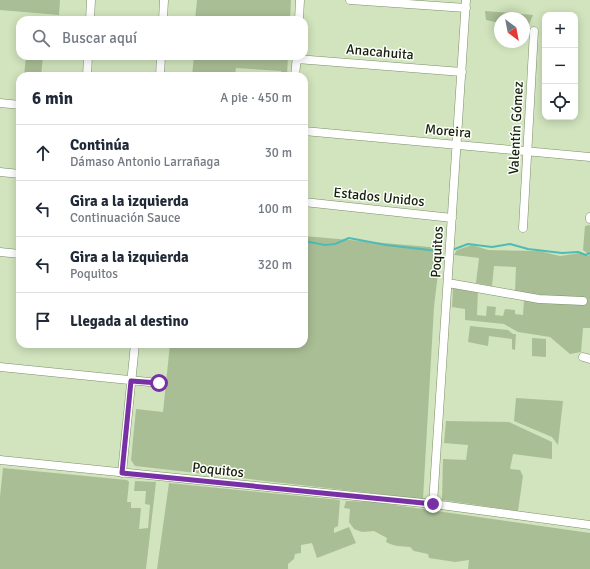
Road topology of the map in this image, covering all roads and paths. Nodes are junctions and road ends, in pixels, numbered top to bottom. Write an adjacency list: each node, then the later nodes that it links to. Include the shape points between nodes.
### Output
1 (91, 0): 6 (street)
2 (164, 0): 7 (street)
3 (300, 0): 8 (street)
4 (350, 0): 5 (street)
5 (466, 4): 17 (street, Poquitos)
6 (90, 16)
7 (163, 16)
8 (299, 16)
9 (534, 30): 22 (street, Valentín Gómez)
10 (308, 58): 17 (street, Anacahuita)
11 (88, 60): 14 (street)
12 (161, 60): 15 (street)
13 (297, 60): 16 (street)
14 (87, 72)
15 (160, 72)
16 (295, 72)
17 (462, 72): 21 (street, Poquitos)
18 (0, 103): 19 (street)
19 (16, 105)
20 (308, 131): 21 (street, Moreira)
21 (457, 145): 22 (street, Moreira); 27 (street, Poquitos)
22 (528, 152): 23 (street, Moreira); 28 (street, Valentín Gómez)
23 (590, 157)
24 (0, 172): 25 (street)
25 (16, 174)
26 (308, 202): 27 (street, Estados Unidos)
27 (452, 218): 31 (street, Poquitos)
28 (522, 228)
29 (0, 252): 30 (street)
30 (16, 254)
31 (448, 283): 32 (street, via 539,299); 39 (street, Poquitos)
32 (583, 301)
33 (135, 348): 35 (street)
34 (0, 367): 35 (street)
35 (131, 381): 36 (street); 38 (street)
36 (159, 383)
37 (0, 460): 38 (street, Poquitos)
38 (122, 473): 39 (street, Poquitos)
39 (433, 504): 40 (street, Poquitos)
40 (590, 525)

